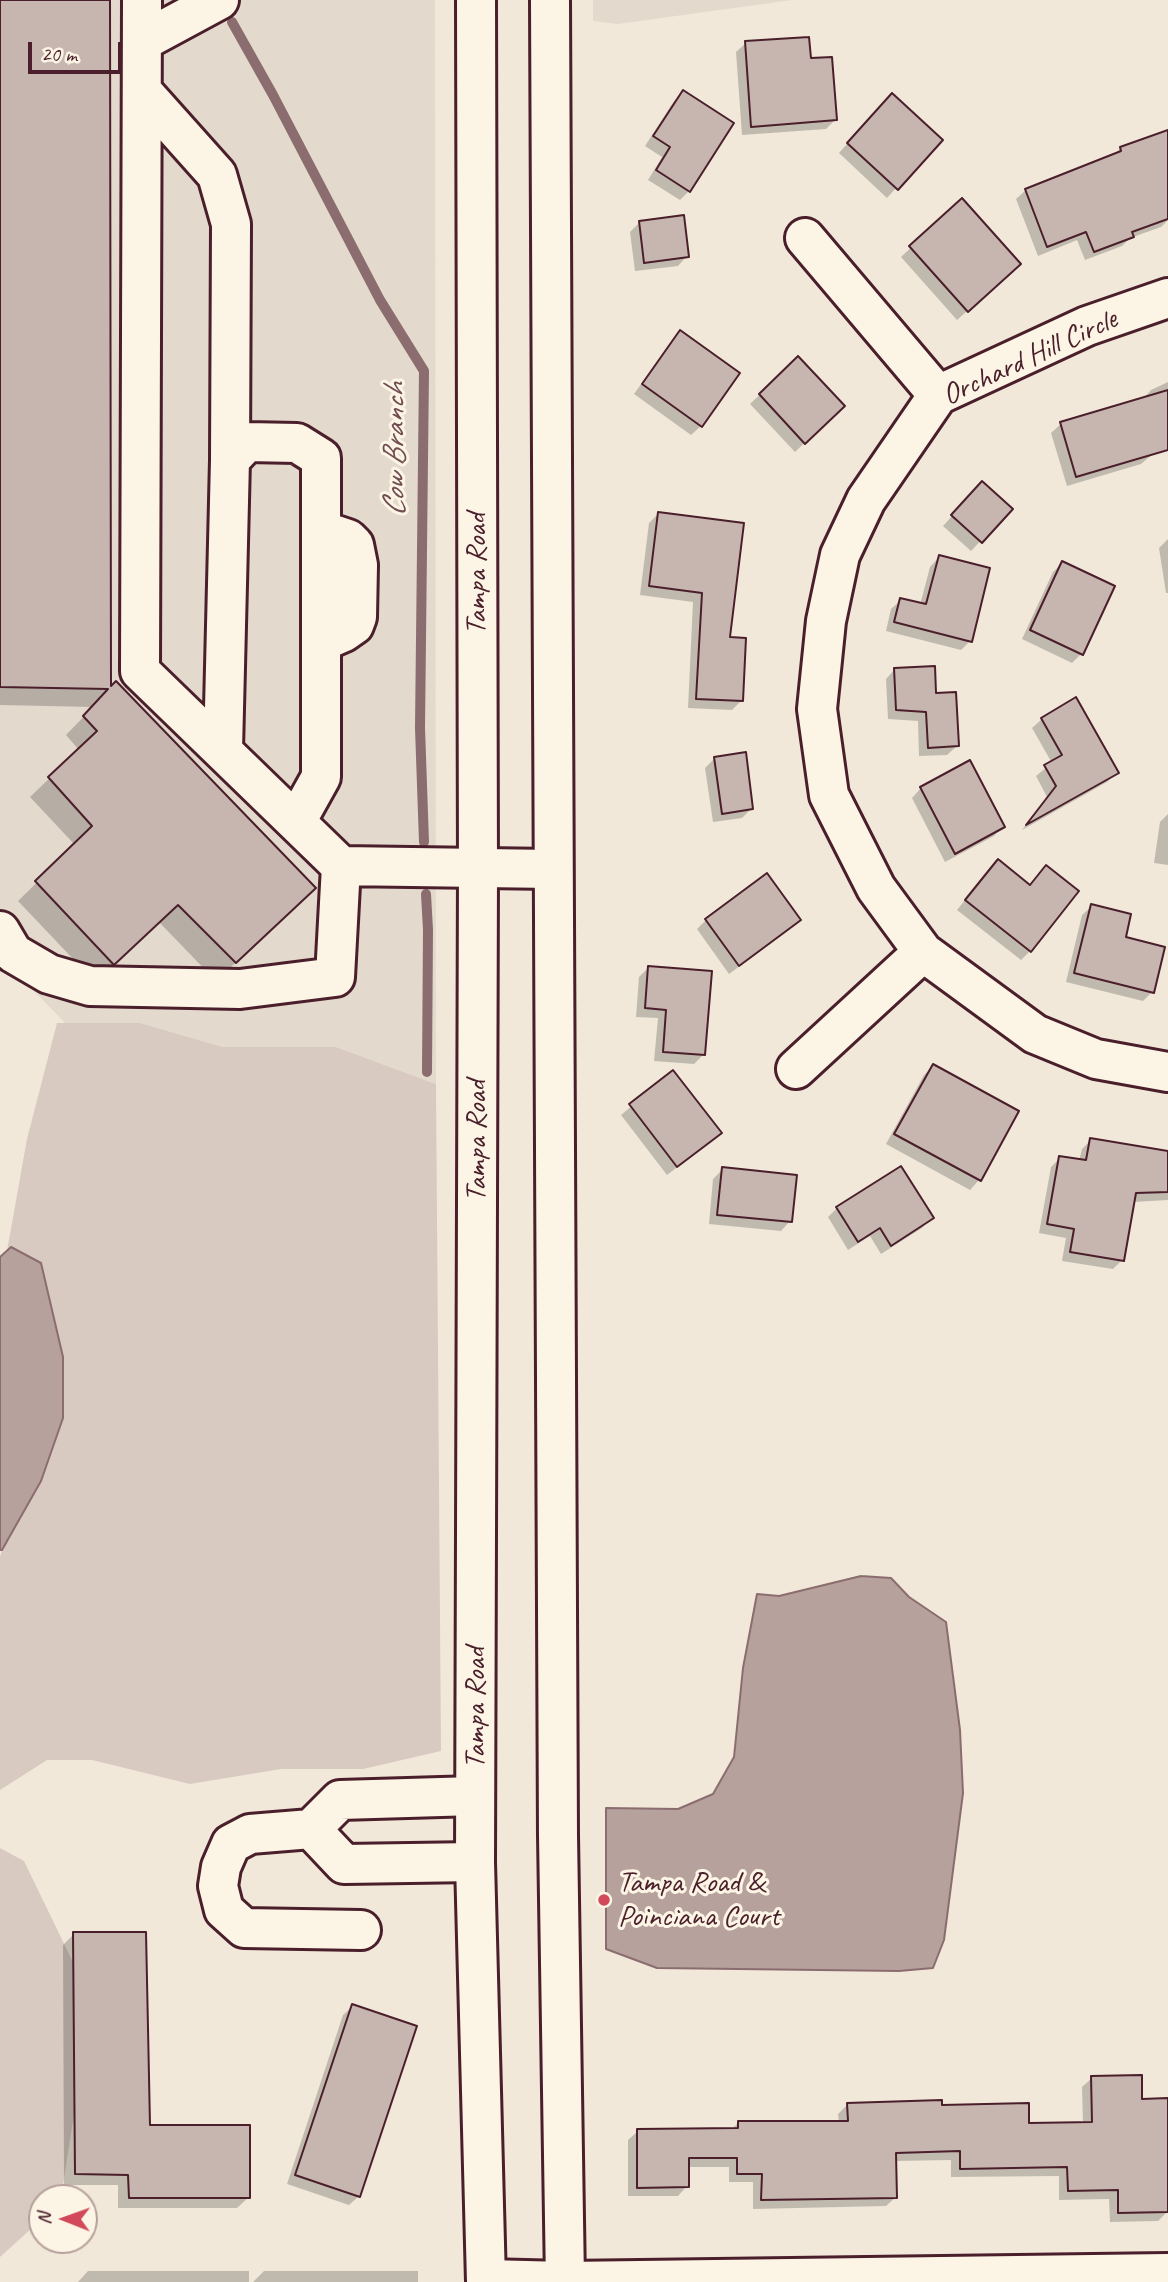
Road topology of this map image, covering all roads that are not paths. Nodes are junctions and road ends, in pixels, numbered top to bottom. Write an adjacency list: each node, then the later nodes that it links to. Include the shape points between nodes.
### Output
1 (142, 0): 5 (main road)
2 (219, 0): 5 (main road)
3 (476, 0): 14 (main road, Tampa Road)
4 (550, 0): 15 (main road)
5 (142, 40): 6 (main road)
6 (142, 91): 10 (main road, via 217,175 231,223); 11 (main road, via 140,671)
7 (805, 238): 9 (main road)
8 (1168, 298): 9 (main road, Orchard Hill Circle, via 1087,326)
9 (938, 395): 17 (main road, Orchard Hill Circle, via 866,500 840,555 826,621 817,709 829,795 876,888)
10 (230, 460): 11 (main road); 12 (main road, via 247,442 297,443 321,458 321,777)
11 (223, 750): 12 (main road)
12 (296, 822): 13 (main road)
13 (341, 866): 14 (main road); 16 (main road, via 335,977 240,989 90,986 49,975 13,953)
14 (478, 870): 15 (main road); 20 (main road, Tampa Road)
15 (553, 870): 26 (main road)
16 (0, 931)
17 (923, 952): 18 (main road); 19 (main road, Orchard Hill Circle, via 1035,1034 1096,1059)
18 (796, 1069)
19 (1168, 1072)
20 (475, 1796): 21 (main road, via 340,1800); 22 (main road, Tampa Road)
21 (311, 1829): 22 (main road, via 344,1864); 23 (main road, via 250,1834 231,1844 218,1886 224,1910 244,1928)
22 (475, 1862): 25 (main road, Tampa Road)
23 (361, 1930)
24 (1168, 2273): 26 (main road)
25 (486, 2280): 26 (main road)
26 (565, 2281)

